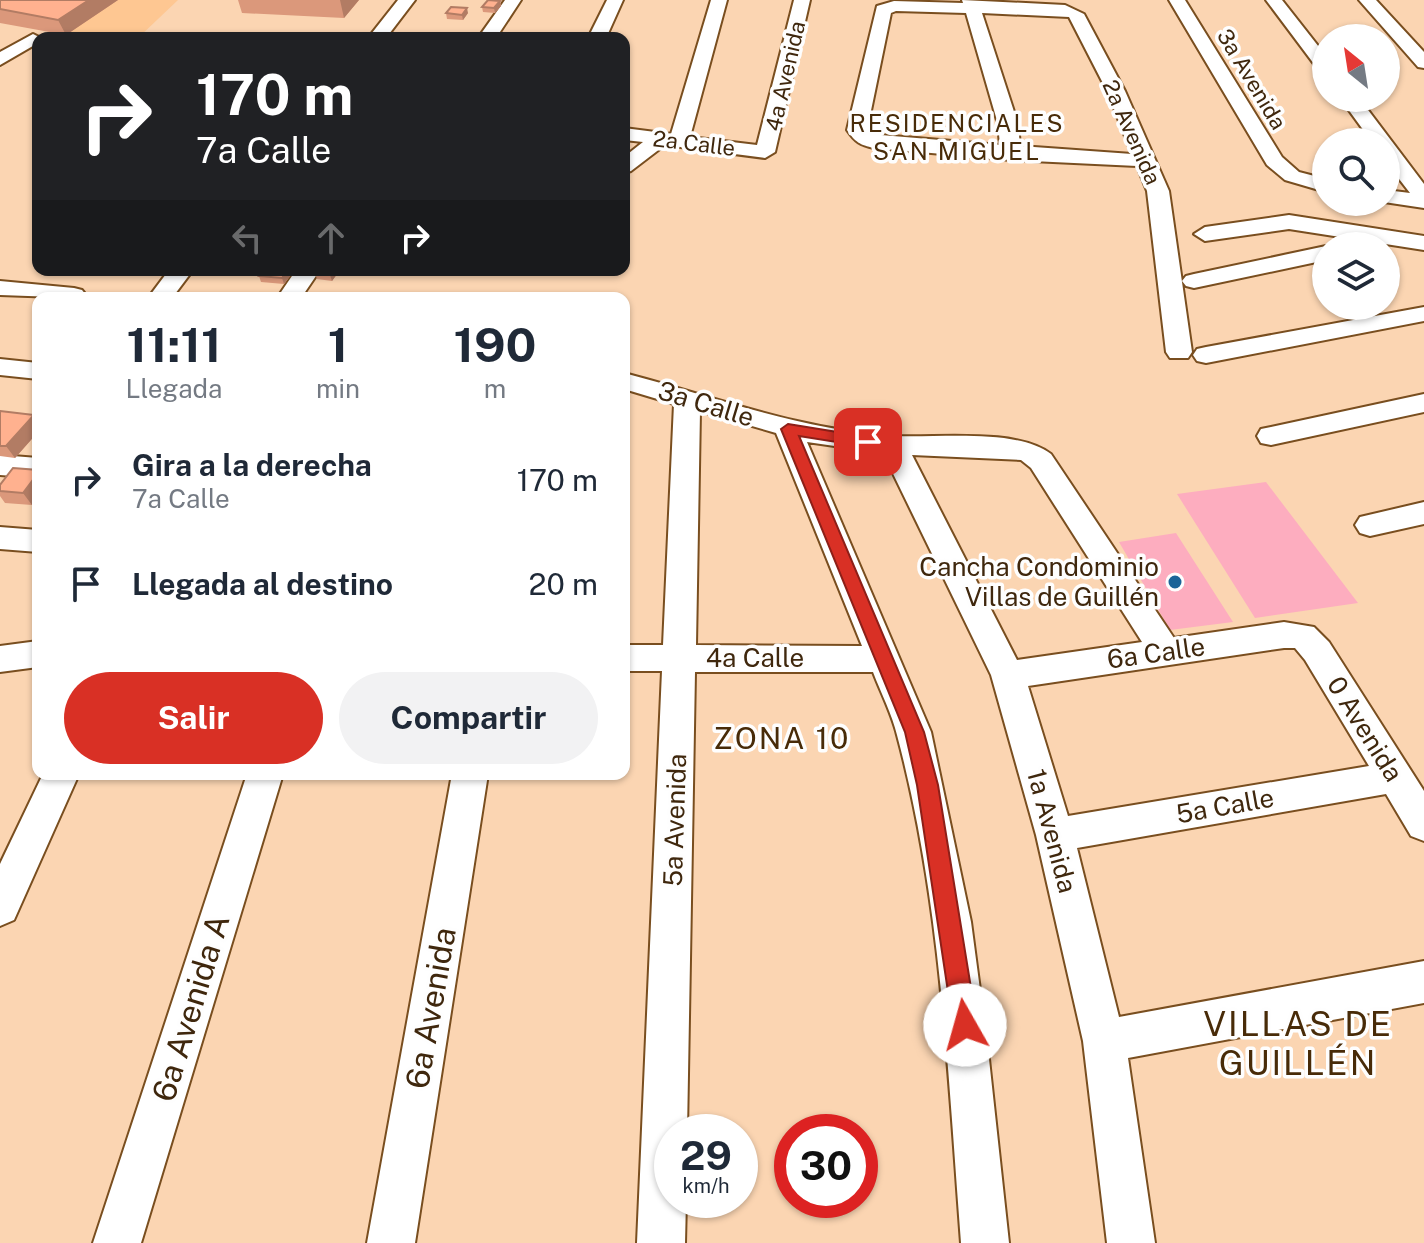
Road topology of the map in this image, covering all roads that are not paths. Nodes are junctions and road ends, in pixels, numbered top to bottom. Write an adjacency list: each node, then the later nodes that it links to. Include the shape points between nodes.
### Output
1 (407, 0): 10 (street)
2 (513, 0): 11 (street)
3 (615, 0): 12 (street)
4 (719, 0): 20 (street)
5 (802, 0): 21 (street, 4a Avenida)
6 (1177, 0): 26 (street, 3a Avenida, via 1274,161 1292,176)
7 (1274, 0): 16 (street)
8 (1367, 0): 18 (street)
9 (964, 4): 22 (street, via 984,71 1008,124); 22 (street, via 883,10 857,130 874,142); 23 (street, 2a Avenida, via 1076,14)
10 (382, 32)
11 (491, 32)
12 (600, 32)
13 (11, 35): 14 (street)
14 (32, 38)
15 (32, 41): 17 (street)
16 (1312, 50)
17 (0, 60)
18 (1424, 63)
19 (630, 135): 20 (street, 2a Calle)
20 (670, 141): 21 (street, 2a Calle); 24 (street)
21 (765, 152)
22 (1003, 153): 23 (street)
23 (1147, 161): 40 (street, 2a Avenida, via 1158,191)
24 (630, 164)
25 (1400, 167): 28 (street)
26 (1312, 182)
27 (1400, 197): 28 (street)
28 (1424, 200)
29 (1356, 232): 30 (street, via 1289,222)
30 (1205, 234)
31 (1400, 239): 32 (street)
32 (1424, 243)
33 (1312, 256): 35 (street)
34 (47, 276): 37 (street)
35 (1194, 281)
36 (0, 288): 37 (street)
37 (32, 290): 38 (street)
38 (49, 292)
39 (1424, 314): 41 (street)
40 (1179, 352)
41 (1206, 355)
42 (0, 367): 43 (street)
43 (32, 370)
44 (630, 383): 45 (street, 3a Calle)
45 (687, 398): 47 (street, 3a Calle); 60 (street, 5a Avenida)
46 (1424, 403): 48 (street)
47 (788, 429): 49 (street, 3a Calle); 62 (street)
48 (1271, 436)
49 (893, 445): 57 (street, 3a Calle, via 1031,453); 63 (street, 1a Avenida)
50 (0, 465): 51 (street)
51 (32, 468)
52 (1424, 513): 53 (street)
53 (1370, 525)
54 (0, 538): 55 (street)
55 (32, 541)
56 (1303, 636): 57 (street, 6a Calle); 64 (street, 0 Avenida)
57 (1166, 652): 63 (street, 6a Calle)
58 (32, 655): 61 (street)
59 (630, 658): 60 (street, 4a Calle)
60 (681, 658): 62 (street, 4a Calle); 75 (street, 5a Avenida)
61 (0, 659)
62 (885, 659): 76 (street, via 914,732 927,785 968,1049)
63 (1008, 675): 69 (street, 1a Avenida)
64 (1395, 777): 68 (street, 0 Avenida); 69 (street, 5a Calle)
65 (58, 780): 70 (street)
66 (263, 780): 73 (street, 6a Avenida A)
67 (469, 780): 74 (street, 6a Avenida)
68 (1424, 824)
69 (1055, 835): 72 (street, 1a Avenida)
70 (0, 907)
71 (1424, 982): 72 (street)
72 (1104, 1041): 77 (street, 1a Avenida)
73 (117, 1243)
74 (391, 1243)
75 (661, 1243)
76 (985, 1243)
77 (1131, 1243)

